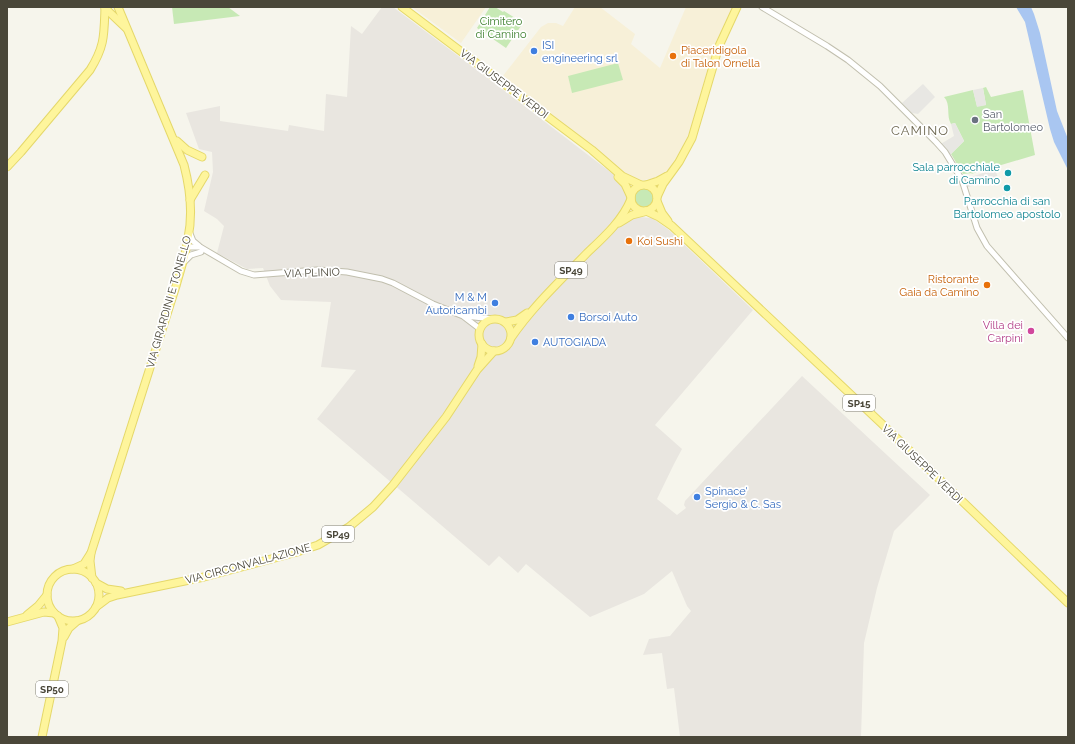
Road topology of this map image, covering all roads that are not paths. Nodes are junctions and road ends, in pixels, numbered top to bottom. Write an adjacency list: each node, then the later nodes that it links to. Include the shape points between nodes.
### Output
1 (105, 7): 6 (main road, VIA GIRARDINI E TONELLO); 8 (main road)
2 (402, 7): 11 (main road, VIA GIUSEPPE VERDI)
3 (737, 7): 14 (main road, SP49, via 719,46 692,138)
4 (762, 7): 32 (street, via 848,60 880,86 936,142 962,180 977,228 984,241)
5 (118, 8): 7 (main road, VIA GIRARDINI E TONELLO)
6 (122, 24): 7 (main road, VIA GIRARDINI E TONELLO); 8 (main road, via 112,24)
7 (128, 30): 9 (main road, VIA GIRARDINI E TONELLO)
8 (104, 33): 12 (main road, via 99,57 90,70)
9 (174, 138): 10 (main road, via 184,148); 18 (main road, VIA GIRARDINI E TONELLO, via 186,170)
10 (202, 157)
11 (605, 162): 15 (main road, VIA GIUSEPPE VERDI, via 626,178); 16 (main road, VIA GIUSEPPE VERDI, via 625,184)
12 (7, 167)
13 (205, 175): 18 (main road)
14 (669, 175): 15 (main road, SP49); 17 (main road, SP49)
15 (644, 185): 16 (main road, SP49, via 635,189); 17 (main road, via 652,188)
16 (631, 198): 19 (main road, via 634,206 640,211); 21 (main road, SP49, via 627,209)
17 (657, 199): 19 (main road, SP49, via 653,208); 20 (main road, VIA GIUSEPPE VERDI / SP15, via 662,213)
18 (190, 200): 22 (main road, VIA GIRARDINI E TONELLO)
19 (645, 211): 20 (main road, VIA GIUSEPPE VERDI / SP15); 21 (main road, SP49, via 627,218)
20 (672, 226): 41 (main road, VIA GIUSEPPE VERDI / SP15)
21 (611, 229): 26 (main road, SP49)
22 (189, 231): 23 (main road, VIA GIRARDINI E TONELLO); 24 (street, via 193,241)
23 (186, 247): 24 (street, VIA PLINIO); 25 (main road, VIA GIRARDINI E TONELLO)
24 (202, 250): 25 (street, via 191,255); 27 (street, VIA PLINIO, via 241,271 254,275 317,270 371,276 393,283)
25 (182, 265): 36 (main road, VIA GIRARDINI E TONELLO)
26 (532, 310): 29 (main road, SP49, via 516,320); 31 (main road, SP49)
27 (463, 316): 28 (street, VIA PLINIO); 30 (street, VIA PLINIO)
28 (494, 319): 29 (main road); 30 (main road, via 485,322)
29 (506, 322): 31 (main road)
30 (480, 328): 33 (main road, SP49)
31 (512, 338): 34 (main road, SP49, via 505,348)
32 (1068, 338)
33 (482, 344): 34 (main road); 35 (main road, VIA CIRCONVALLAZIONE / SP49)
34 (494, 351): 35 (main road, VIA CIRCONVALLAZIONE / SP49)
35 (477, 370): 39 (main road, VIA CIRCONVALLAZIONE / SP49, via 446,417 385,494 366,514 339,534 318,545 285,556 204,577)
36 (91, 553): 37 (main road, VIA GIRARDINI E TONELLO, via 84,564); 38 (main road, VIA GIRARDINI E TONELLO)
37 (73, 570): 38 (main road, SP49, via 87,573); 40 (main road, via 58,574 49,587)
38 (94, 580): 39 (main road, VIA CIRCONVALLAZIONE / SP49, via 112,590); 42 (main road, via 99,595)
39 (131, 591): 42 (main road, VIA CIRCONVALLAZIONE / SP49, via 112,596)
40 (48, 594): 43 (main road, via 48,601); 44 (main road)
41 (1068, 603)
42 (96, 606): 45 (main road, SP49, via 92,613)
43 (56, 615): 44 (main road, via 44,612); 45 (main road); 47 (main road, SP50, via 63,628)
44 (26, 617): 46 (main road)
45 (78, 621): 47 (main road, SP50, via 69,628)
46 (7, 622)
47 (62, 641): 48 (main road, SP50)
48 (42, 737)

